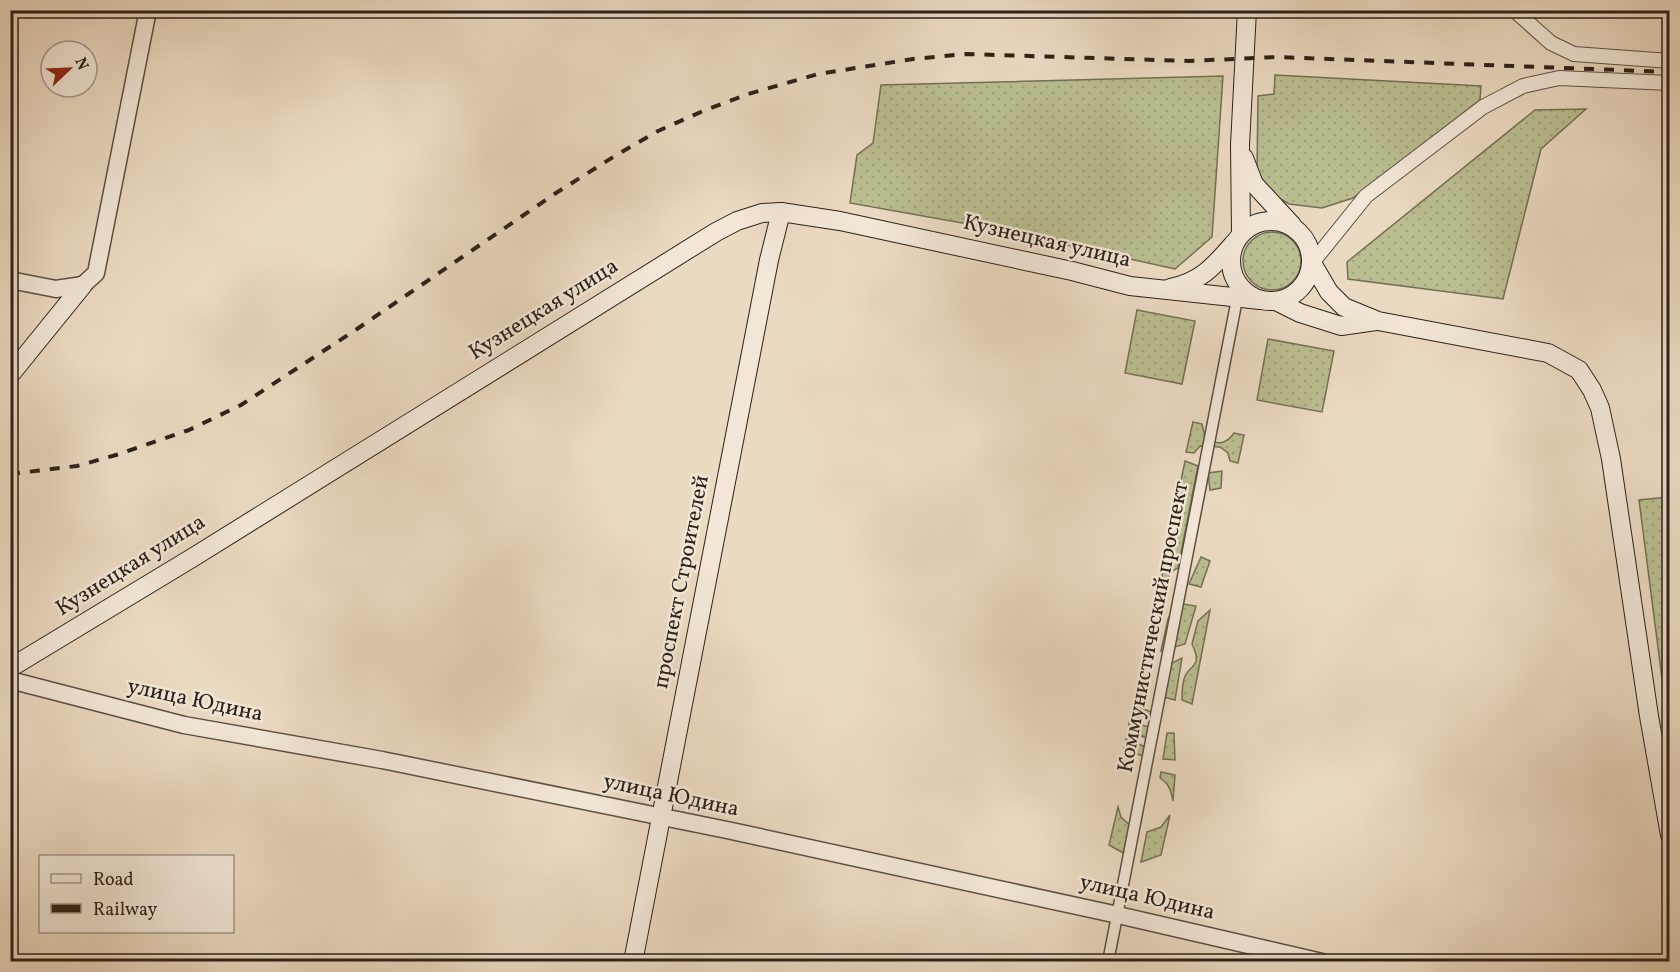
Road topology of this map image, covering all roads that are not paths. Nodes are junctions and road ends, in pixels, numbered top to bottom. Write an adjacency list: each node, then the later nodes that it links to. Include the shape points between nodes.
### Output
1 (148, 10): 12 (street, via 99,264 96,273)
2 (1246, 10): 6 (main road)
3 (1517, 14): 4 (street, via 1551,43 1574,54)
4 (1670, 61)
5 (1670, 83): 10 (street, via 1559,78 1523,86 1483,107 1366,196)
6 (1240, 145): 8 (main road, via 1254,184); 9 (main road)
7 (781, 212): 13 (main road, Кузнецкая улица, via 840,221); 18 (main road, Кузнецкая улица, via 762,213 716,231); 20 (main road, проспект Строителей)
8 (1296, 229): 9 (main road, via 1274,220 1262,221); 10 (main road, via 1308,244)
9 (1238, 237): 13 (main road, via 1209,271 1186,285); 15 (main road, via 1231,253 1233,277 1249,295)
10 (1312, 262): 15 (main road, via 1310,274 1297,292); 16 (main road, via 1329,292 1344,307)
11 (10, 280): 12 (street, via 57,289)
12 (83, 285): 17 (main road)
13 (1159, 290): 14 (main road, Кузнецкая улица)
14 (1238, 299): 15 (main road, Кузнецкая улица); 22 (street, Коммунистический проспект)
15 (1268, 301): 16 (main road, via 1341,326)
16 (1378, 321): 21 (main road, via 1548,353 1579,370 1600,408 1611,459)
17 (10, 375)
18 (10, 668)
19 (10, 680): 20 (street, улица Юдина, via 184,725 382,760)
20 (660, 817): 22 (street, улица Юдина); 23 (main road, проспект Строителей)
21 (1670, 835)
22 (1118, 915): 24 (street, Коммунистический проспект); 25 (street, улица Юдина)
23 (633, 962)
24 (1108, 962)
25 (1322, 962)

